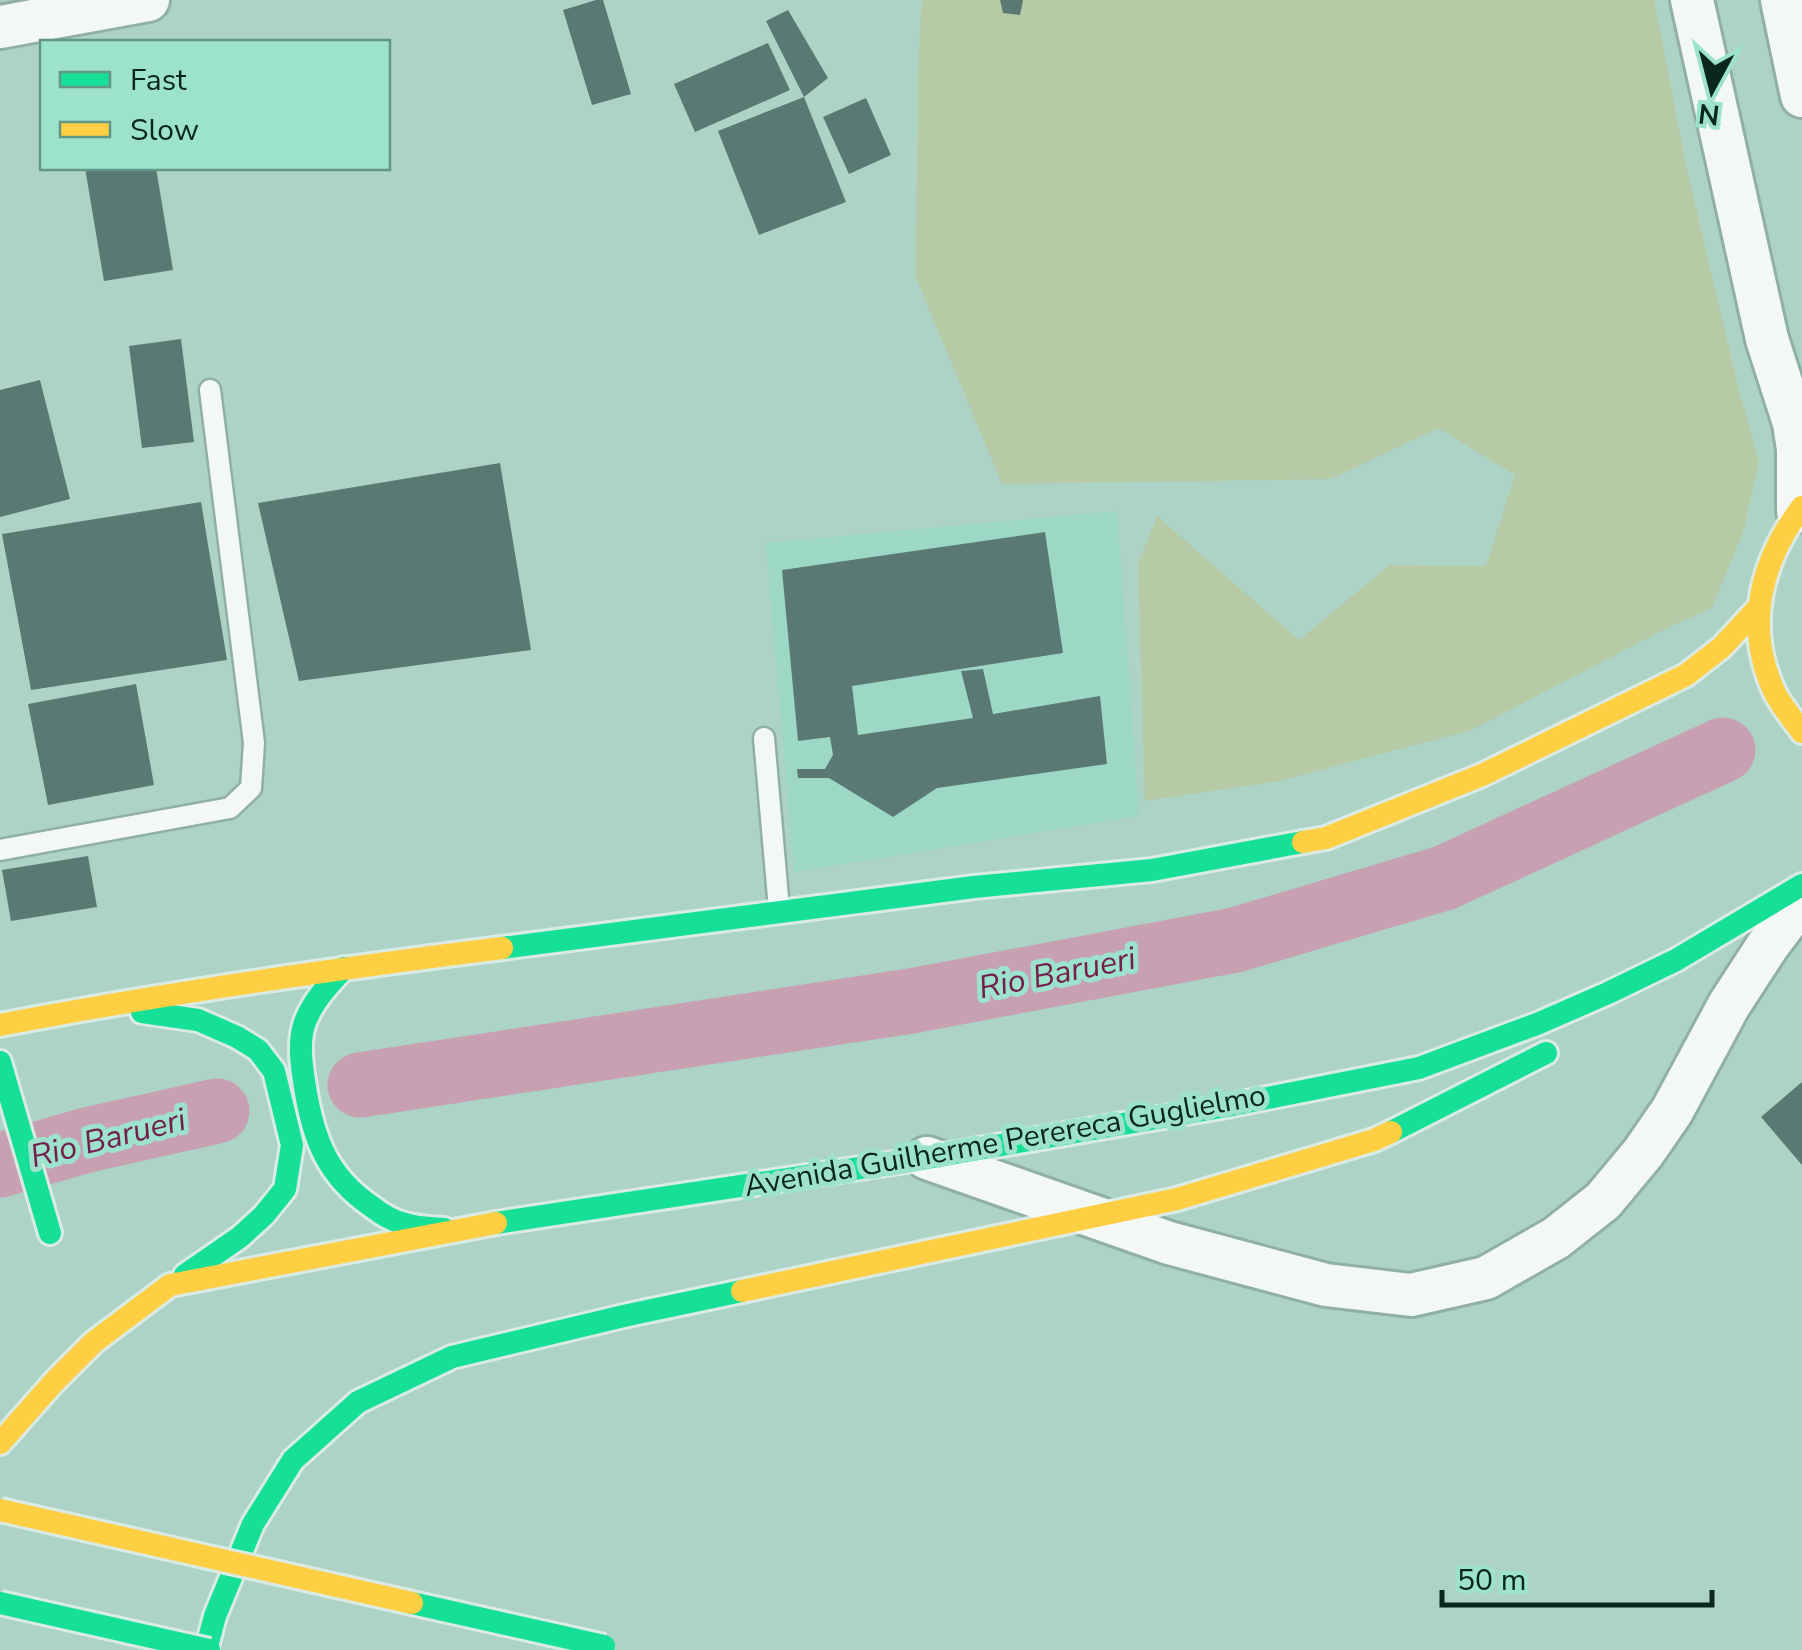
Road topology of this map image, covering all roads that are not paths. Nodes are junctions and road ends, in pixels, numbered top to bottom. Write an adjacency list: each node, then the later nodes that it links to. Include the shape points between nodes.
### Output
1 (148, 0): 4 (street)
2 (1692, 0): 7 (street, via 1767,340 1794,423)
3 (1782, 0): 5 (street)
4 (0, 27)
5 (1802, 96)
6 (210, 390): 11 (lane, via 254,743 251,788 230,808)
7 (1800, 509): 8 (main road, via 1775,546)
8 (1759, 607): 9 (main road, via 1763,661); 14 (main road, via 1686,675 1482,775 1326,838 1152,870)
9 (1802, 732)
10 (764, 738): 14 (lane)
11 (0, 850)
12 (1802, 884): 13 (main road, Avenida Guilherme Perereca Guglielmo)
13 (1789, 900): 16 (main road); 21 (main road, Avenida Guilherme Perereca Guglielmo, via 1608,993 1418,1068); 22 (street, via 1643,1153 1603,1200 1556,1238 1486,1278 1411,1295 1326,1285)
14 (780, 912): 15 (main road)
15 (344, 968): 17 (main road); 23 (main road, via 321,992 303,1028 302,1076 327,1162 357,1197 400,1224)
16 (1650, 998)
17 (100, 1006): 18 (main road); 25 (main road, Avenida Guilherme Perereca Guglielmo, via 198,1020 238,1036 274,1070 292,1146 285,1189 240,1237)
18 (0, 1025)
19 (1568, 1042): 22 (main road, via 1374,1140)
20 (4, 1073): 24 (main road)
21 (926, 1158): 22 (street); 23 (main road, Avenida Guilherme Perereca Guglielmo)
22 (1094, 1218): 30 (main road, via 452,1357 358,1402 293,1460 263,1508 215,1616)
23 (450, 1230): 25 (main road, Avenida Guilherme Perereca Guglielmo)
24 (50, 1234)
25 (170, 1286): 26 (main road, Avenida Guilherme Perereca Guglielmo, via 94,1342)
26 (0, 1444)
27 (0, 1510): 29 (main road, bridge)
28 (0, 1603): 30 (main road, bridge)
29 (604, 1646)
30 (208, 1650)

